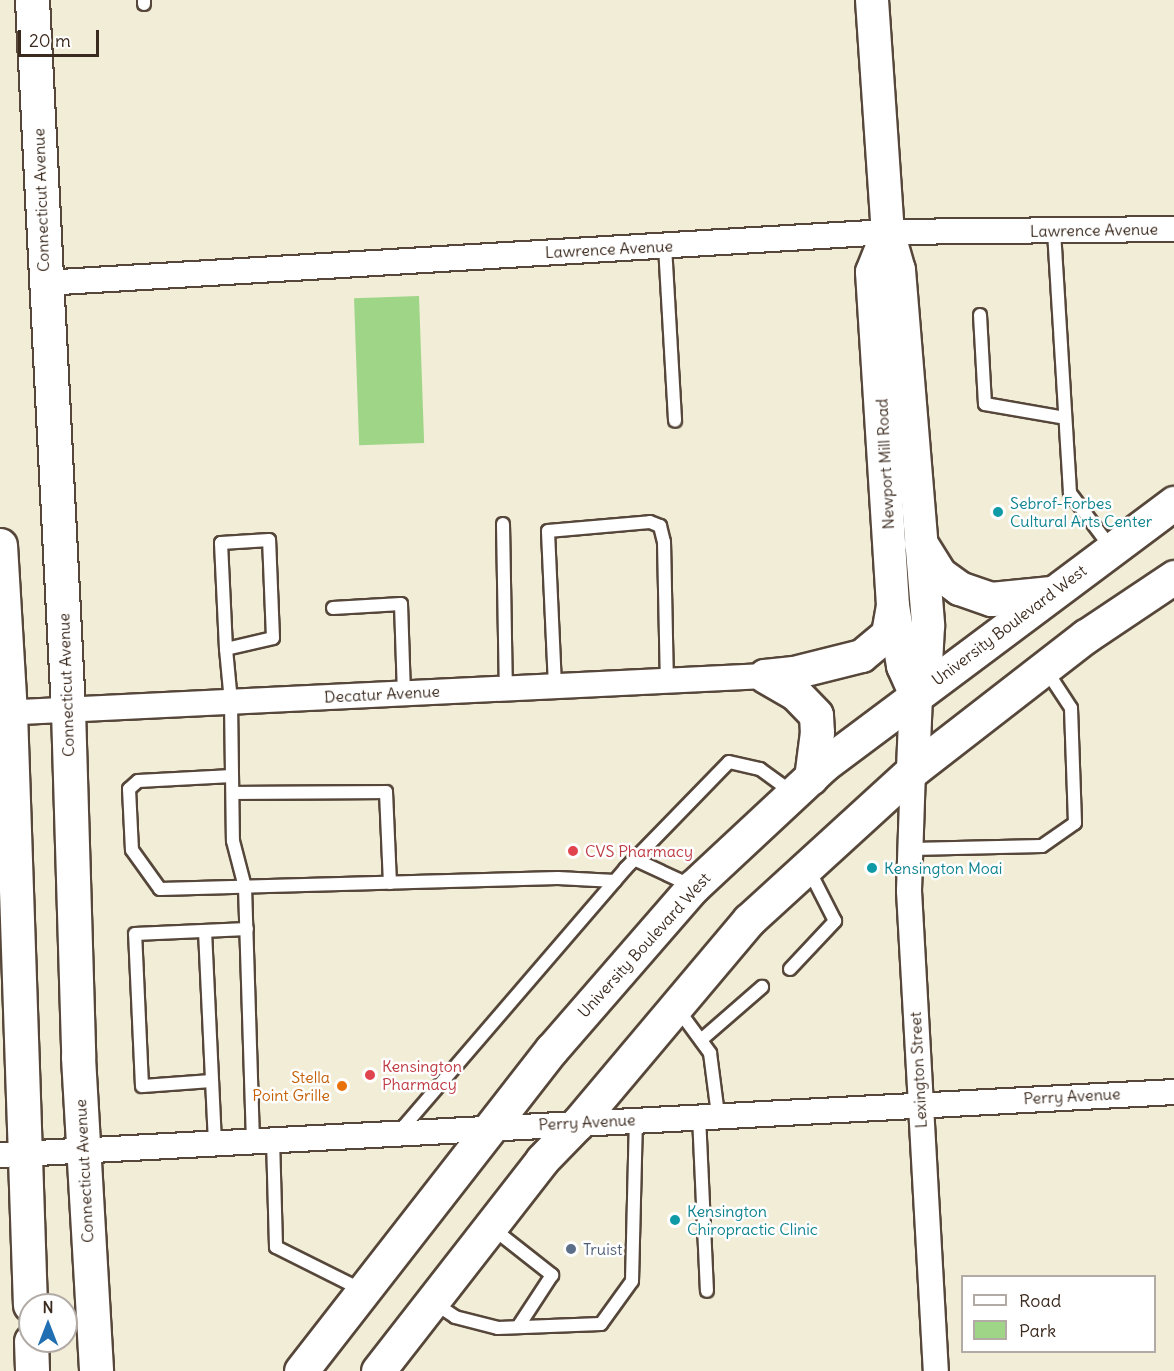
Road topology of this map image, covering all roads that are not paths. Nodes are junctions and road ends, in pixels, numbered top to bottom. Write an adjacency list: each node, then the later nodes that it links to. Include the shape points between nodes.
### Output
1 (32, 0): 7 (main road, Connecticut Avenue)
2 (872, 0): 5 (street, Newport Mill Road)
3 (1174, 229): 4 (street, Lawrence Avenue)
4 (1054, 231): 5 (street, Lawrence Avenue); 9 (lane)
5 (888, 232): 6 (street, Lawrence Avenue); 13 (street, Newport Mill Road, via 899,270); 18 (street, Newport Mill Road, via 872,272)
6 (665, 246): 7 (street, Lawrence Avenue); 10 (lane)
7 (45, 284): 29 (main road, Connecticut Avenue)
8 (980, 315): 9 (lane, via 985,404)
9 (1065, 418): 15 (lane, via 1070,493)
10 (675, 421)
11 (1174, 503): 15 (main road, University Boulevard West)
12 (503, 524): 25 (lane)
13 (921, 544): 17 (main road, via 940,574 959,588 991,599); 27 (street, Newport Mill Road, via 928,626 926,662)
14 (0, 545): 30 (main road)
15 (1111, 549): 17 (main road, University Boulevard West)
16 (1173, 583): 21 (main road)
17 (1051, 593): 27 (main road, University Boulevard West)
18 (893, 606): 22 (street, via 888,634 862,656); 27 (street, Newport Mill Road, via 903,666)
19 (333, 608): 26 (lane, via 401,604)
20 (226, 649): 20 (lane, via 221,543 269,540 273,638); 28 (lane)
21 (1045, 669): 31 (main road); 35 (lane, via 1071,708 1075,823 1042,846)
22 (765, 676): 23 (street, Decatur Avenue); 33 (main road, via 795,693 816,715 818,732)
23 (668, 681): 24 (street, Decatur Avenue); 24 (lane, via 664,542 660,526 650,522 548,531)
24 (555, 686): 25 (street, Decatur Avenue)
25 (506, 688): 26 (street, Decatur Avenue)
26 (404, 693): 28 (street, Decatur Avenue)
27 (916, 695): 31 (street, Newport Mill Road); 33 (main road, University Boulevard West)
28 (231, 702): 29 (street, Decatur Avenue); 32 (lane)
29 (68, 710): 30 (street, Decatur Avenue); 58 (main road, Connecticut Avenue)
30 (5, 712): 59 (main road)
31 (913, 770): 35 (street, Lexington Street); 37 (main road)
32 (232, 776): 34 (lane); 40 (lane, via 138,781 129,789 132,850 160,890)
33 (802, 786): 36 (lane, via 760,769 729,762); 41 (main road, University Boulevard West)
34 (233, 793): 39 (lane, via 386,792); 40 (lane, via 233,840)
35 (912, 849): 50 (street, Lexington Street, via 909,891)
36 (634, 859): 38 (lane); 41 (lane)
37 (807, 866): 44 (lane, via 835,921); 46 (main road, via 749,921)
38 (615, 881): 39 (lane, via 558,878); 55 (lane)
39 (390, 883): 40 (lane)
40 (245, 887): 42 (lane)
41 (693, 887): 54 (main road, University Boulevard West)
42 (247, 929): 43 (lane); 56 (lane)
43 (205, 931): 48 (lane); 48 (lane, via 135,933 142,1086)
44 (790, 969)
45 (762, 987): 47 (lane)
46 (675, 1005): 47 (lane); 53 (main road)
47 (701, 1040): 51 (lane, via 710,1053)
48 (212, 1081): 57 (lane)
49 (1174, 1092): 50 (street, Perry Avenue)
50 (920, 1103): 51 (street, Perry Avenue); 71 (street, Lexington Street)
51 (709, 1115): 52 (street, Perry Avenue); 62 (lane)
52 (636, 1119): 53 (street, Perry Avenue); 65 (lane, via 632,1281 601,1324)
53 (578, 1123): 54 (street, Perry Avenue); 60 (main road, via 542,1160)
54 (489, 1127): 55 (street, Perry Avenue); 61 (main road, University Boulevard West)
55 (399, 1132): 56 (street, Perry Avenue)
56 (263, 1139): 57 (street, Perry Avenue); 61 (lane, via 276,1247)
57 (215, 1142): 58 (street, Perry Avenue)
58 (83, 1149): 59 (street, Perry Avenue); 68 (main road, Connecticut Avenue)
59 (13, 1154): 63 (main road)
60 (490, 1227): 64 (main road); 65 (lane, via 552,1275)
61 (363, 1290): 69 (main road, University Boulevard West)
62 (707, 1291)
63 (29, 1293)
64 (432, 1302): 65 (lane, via 455,1317 498,1328); 70 (main road)
65 (518, 1327)
66 (31, 1353): 67 (main road)
67 (32, 1371)
68 (96, 1371)
69 (301, 1371)
70 (378, 1371)
71 (936, 1371)

